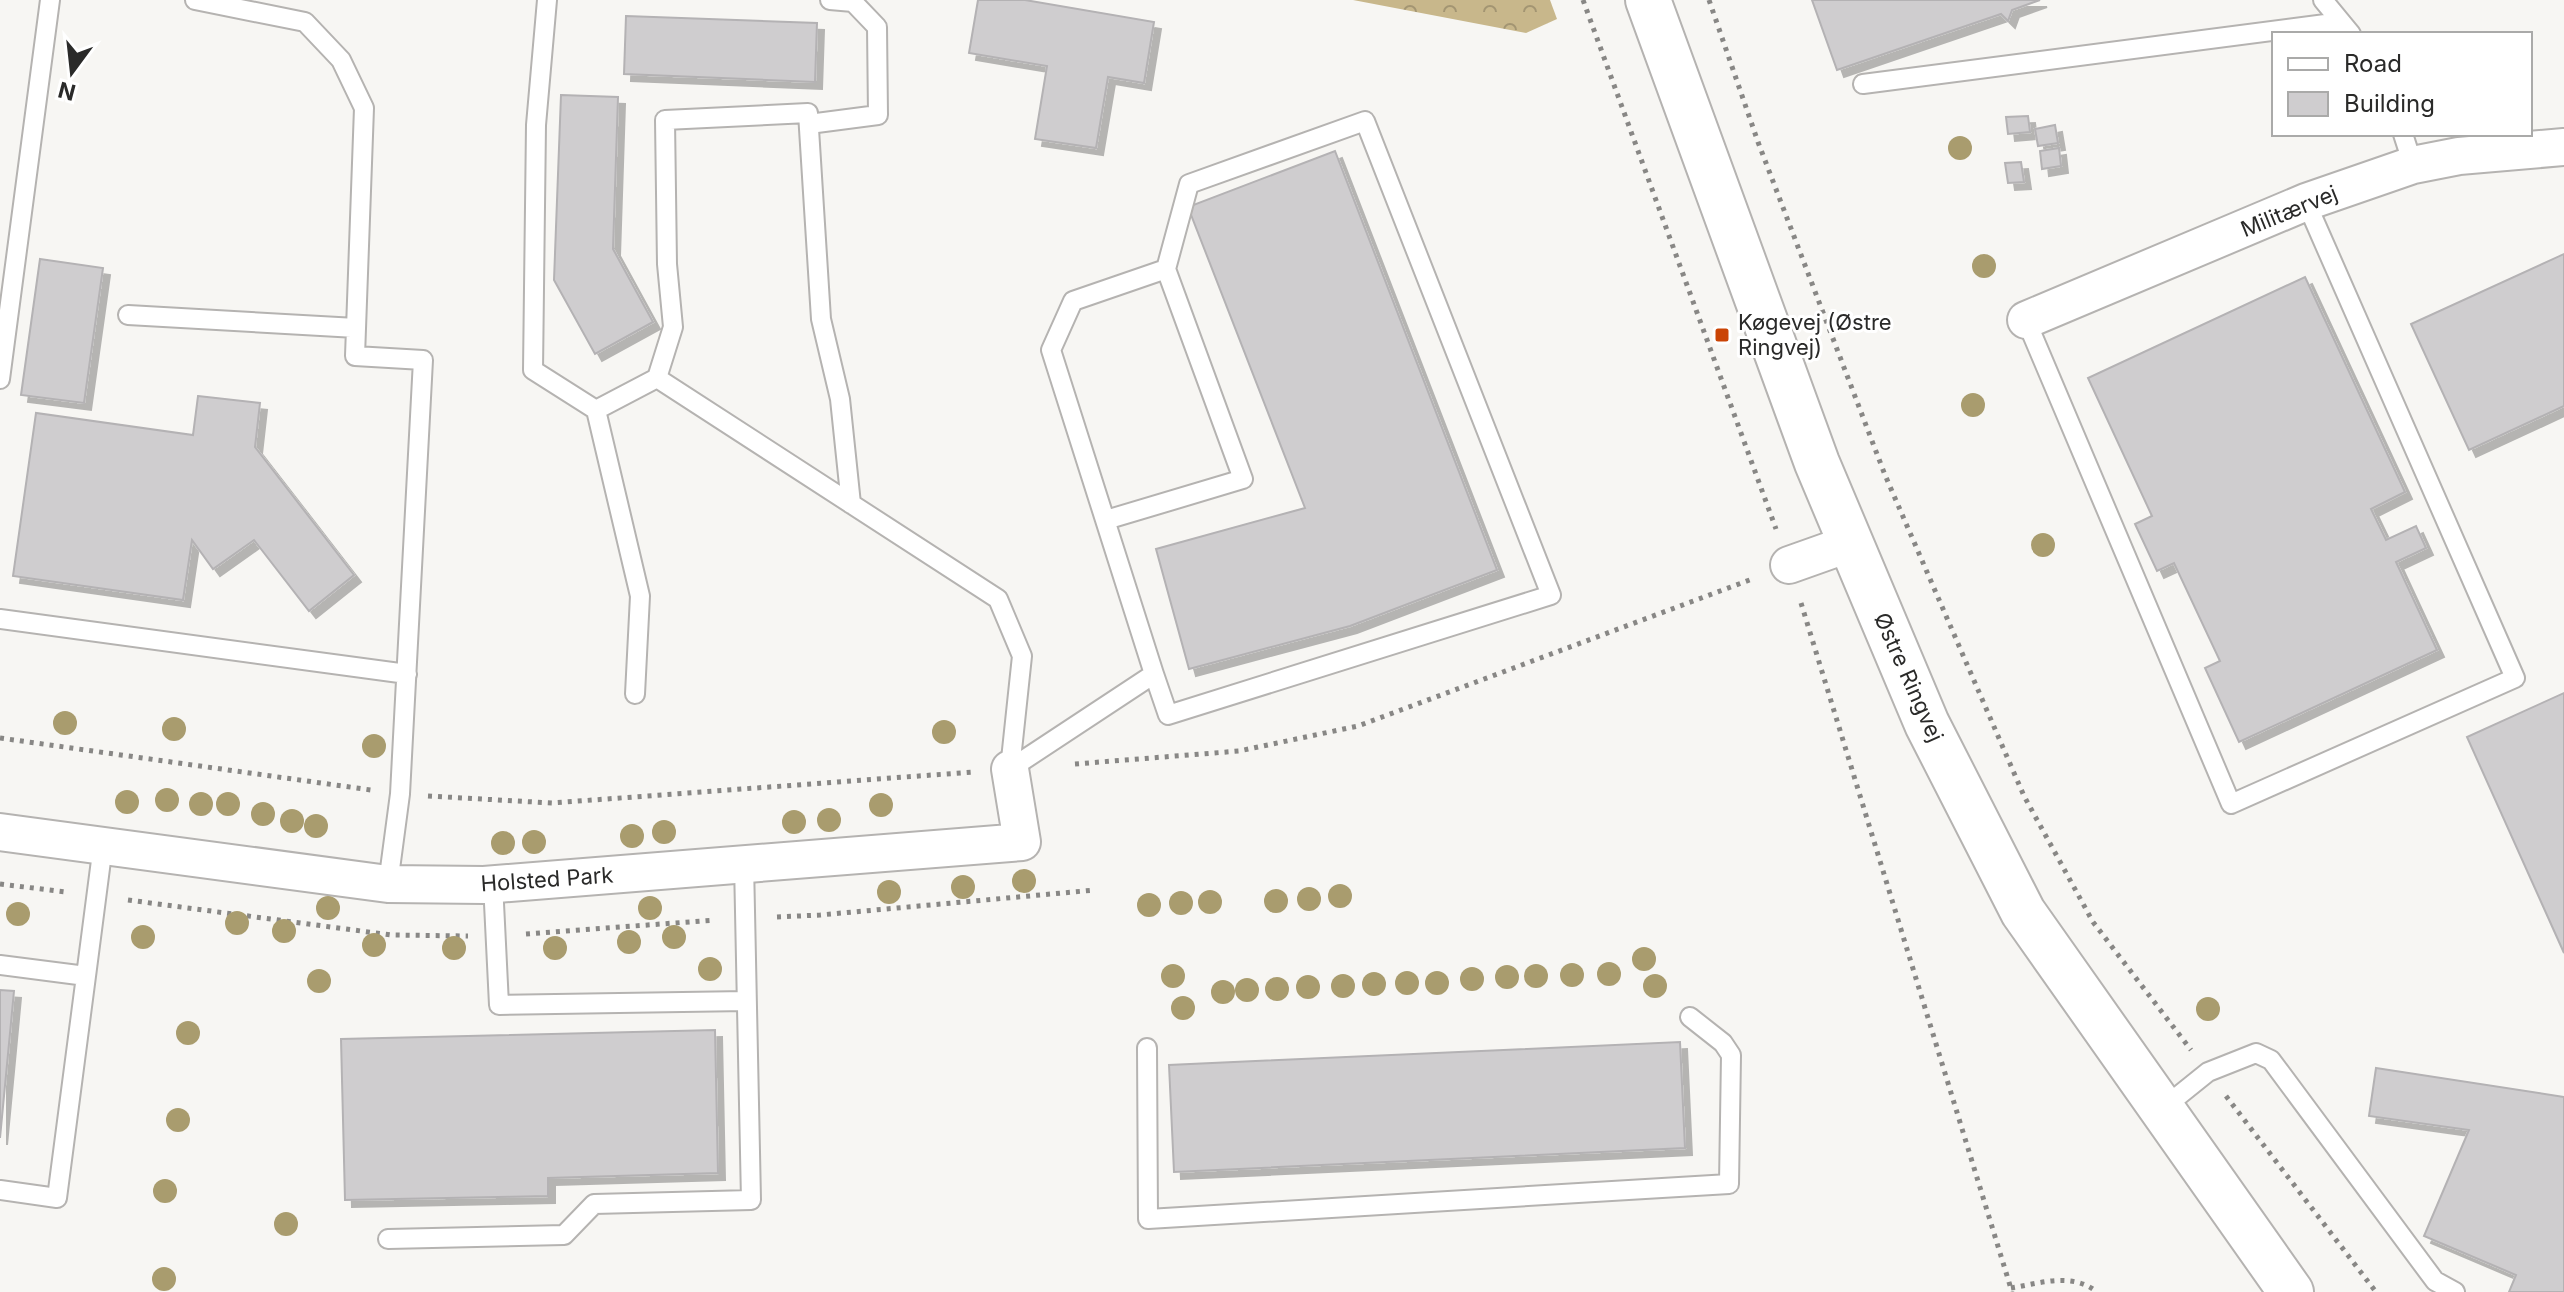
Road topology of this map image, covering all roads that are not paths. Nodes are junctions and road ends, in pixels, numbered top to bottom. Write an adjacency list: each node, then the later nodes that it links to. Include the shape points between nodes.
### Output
1 (50, 0): 20 (lane)
2 (195, 0): 18 (lane, via 305,22 341,60 364,108)
3 (547, 0): 21 (lane, via 536,125 533,370)
4 (830, 0): 11 (lane, via 853,2 877,27 878,115)
5 (1648, 0): 24 (street, Østre Ringvej)
6 (2323, 0): 7 (lane)
7 (2346, 28): 8 (lane)
8 (2312, 32)
9 (2272, 37): 10 (lane)
10 (1863, 84)
11 (809, 124): 19 (lane, via 808,113 665,120 673,327); 22 (lane, via 821,319 840,399)
12 (2564, 147): 13 (street, Militærvej, via 2459,156)
13 (2408, 150): 14 (street, Militærvej)
14 (2306, 202): 17 (street, Militærvej); 17 (lane, via 2515,678 2231,804)
15 (1166, 269): 23 (lane, via 1073,301 1051,350); 23 (lane, via 1243,479); 28 (lane, via 1189,184 1365,121 1551,595 1168,715)
16 (128, 315): 18 (lane)
17 (2026, 320)
18 (356, 328): 27 (lane, via 355,356 423,360)
19 (657, 378): 21 (lane); 22 (lane)
20 (0, 379)
21 (596, 410): 29 (lane, via 640,596)
22 (851, 504): 30 (lane, via 998,599 1022,656)
23 (1106, 520): 28 (lane)
24 (1851, 543): 25 (street); 41 (street, Østre Ringvej, via 1927,724 2023,912)
25 (1789, 565)
26 (0, 619): 27 (lane)
27 (407, 674): 35 (lane)
28 (1154, 674): 30 (lane)
29 (635, 694)
30 (1010, 769): 33 (street, Holsted Park, via 1022,842)
31 (0, 832): 32 (street, Holsted Park)
32 (103, 845): 35 (street, Holsted Park); 37 (lane)
33 (744, 863): 34 (street, Holsted Park); 38 (lane)
34 (493, 883): 35 (street, Holsted Park); 38 (lane, via 499,1005)
35 (388, 884)
36 (0, 965): 37 (lane)
37 (86, 976): 42 (lane, via 57,1198)
38 (746, 1001): 43 (lane, via 751,1200 594,1204 564,1235)
39 (1690, 1017): 40 (lane, via 1731,1055 1729,1184 1148,1219)
40 (1147, 1048)
41 (2162, 1109): 44 (street, Østre Ringvej); 45 (lane, via 2208,1072 2256,1053 2271,1060 2435,1281)
42 (0, 1190)
43 (388, 1239)
44 (2291, 1292)
45 (2455, 1292)

